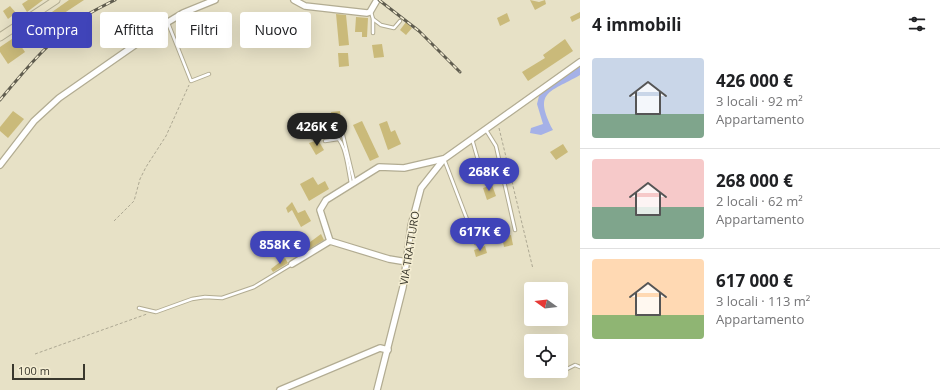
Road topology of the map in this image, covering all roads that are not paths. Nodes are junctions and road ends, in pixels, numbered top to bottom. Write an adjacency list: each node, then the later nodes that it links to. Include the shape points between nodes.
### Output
1 (56, 0): 10 (main road)
2 (214, 0): 7 (street)
3 (294, 0): 5 (street, via 305,6 363,13)
4 (378, 0): 5 (street)
5 (371, 10): 6 (lane)
6 (373, 19): 8 (lane, via 389,28 394,28); 9 (lane)
7 (168, 22): 13 (lane, via 191,81)
8 (400, 22)
9 (373, 33)
10 (0, 37)
11 (131, 48): 22 (street, via 59,98 34,121)
12 (580, 62): 15 (street, VIA TRATTURO)
13 (209, 74)
14 (341, 127): 25 (lane)
15 (485, 130): 18 (street, VIA TRATTURO); 26 (lane, via 496,146)
16 (312, 138): 17 (lane, via 330,135)
17 (339, 139): 19 (lane); 25 (lane, via 342,142)
18 (472, 139): 20 (street, VIA TRATTURO); 24 (lane)
19 (325, 141)
20 (444, 159): 21 (street); 23 (street, VIA TRATTURO); 28 (lane)
21 (428, 163): 23 (street); 25 (street, via 404,168 379,167)
22 (0, 165)
23 (430, 174): 29 (street, VIA TRATTURO, via 421,188 415,205)
24 (484, 181)
25 (352, 183): 27 (street, via 326,200 320,210)
26 (515, 230)
27 (330, 241): 29 (street); 30 (street)
28 (476, 243)
29 (407, 262): 32 (street, VIA TRATTURO)
30 (292, 264): 31 (lane, via 254,287 222,298 192,299 156,312)
31 (139, 308)
32 (388, 350): 35 (street, via 380,348); 36 (street, VIA TRATTURO)
33 (580, 367): 34 (lane, via 575,365)
34 (568, 368)
35 (280, 390)
36 (377, 390)

